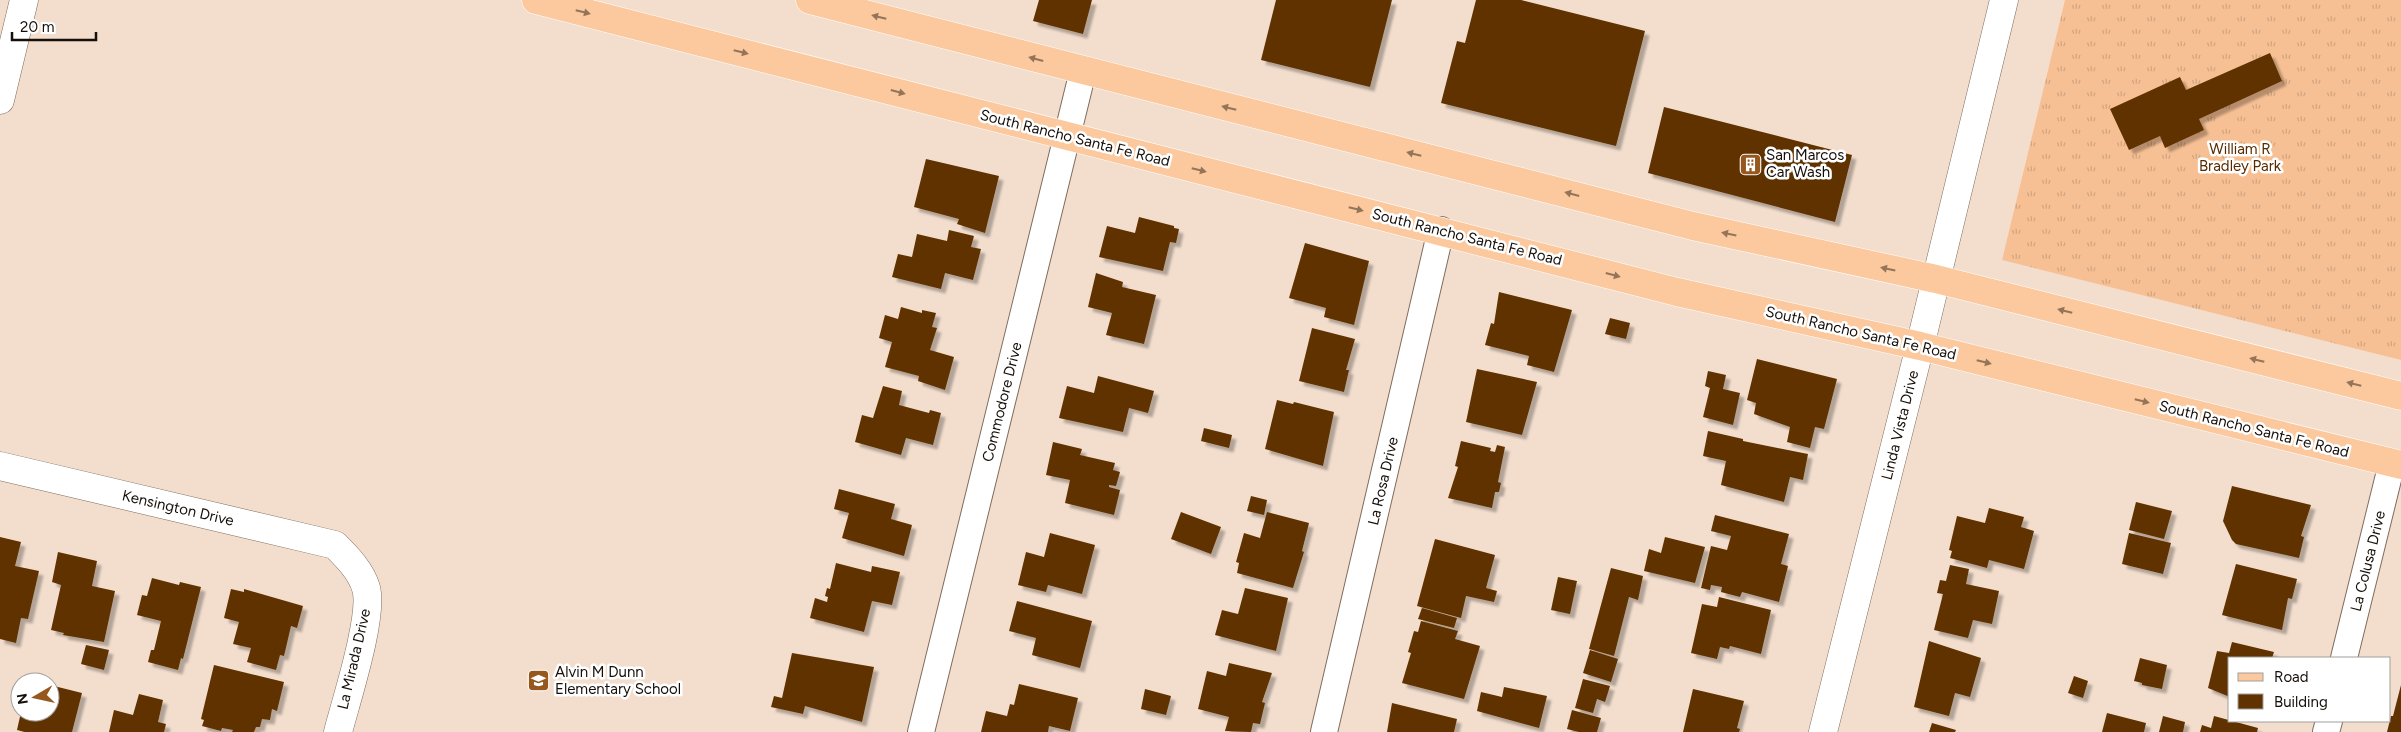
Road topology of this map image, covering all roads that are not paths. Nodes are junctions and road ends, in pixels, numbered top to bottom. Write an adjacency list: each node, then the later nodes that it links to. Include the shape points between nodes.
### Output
1 (24, 0): 6 (main road)
2 (536, 0): 7 (main road, South Rancho Santa Fe Road, one-way to 7)
3 (810, 0): 5 (main road, one-way to 3)
4 (2004, 0): 9 (main road, Linda Vista Drive)
5 (1083, 71): 7 (street, Commodore Drive); 9 (main road, one-way to 5, via 1693,226)
6 (0, 100)
7 (1066, 137): 8 (main road, South Rancho Santa Fe Road, one-way to 8); 17 (street, Commodore Drive)
8 (1441, 230): 10 (main road, South Rancho Santa Fe Road, one-way to 10, via 1677,292); 18 (street, La Rosa Drive)
9 (1936, 279): 10 (main road, Linda Vista Drive); 11 (main road, one-way to 9)
10 (1920, 346): 12 (main road, South Rancho Santa Fe Road, one-way to 12); 19 (main road, Linda Vista Drive)
11 (2401, 396)
12 (2396, 464): 15 (street, La Colusa Drive)
13 (0, 466): 14 (main road, Kensington Drive, via 335,545)
14 (351, 560): 16 (main road, La Mirada Drive, via 366,588 368,611)
15 (2344, 657)
16 (338, 732)
17 (921, 732)
18 (1324, 732)
19 (1822, 732)

